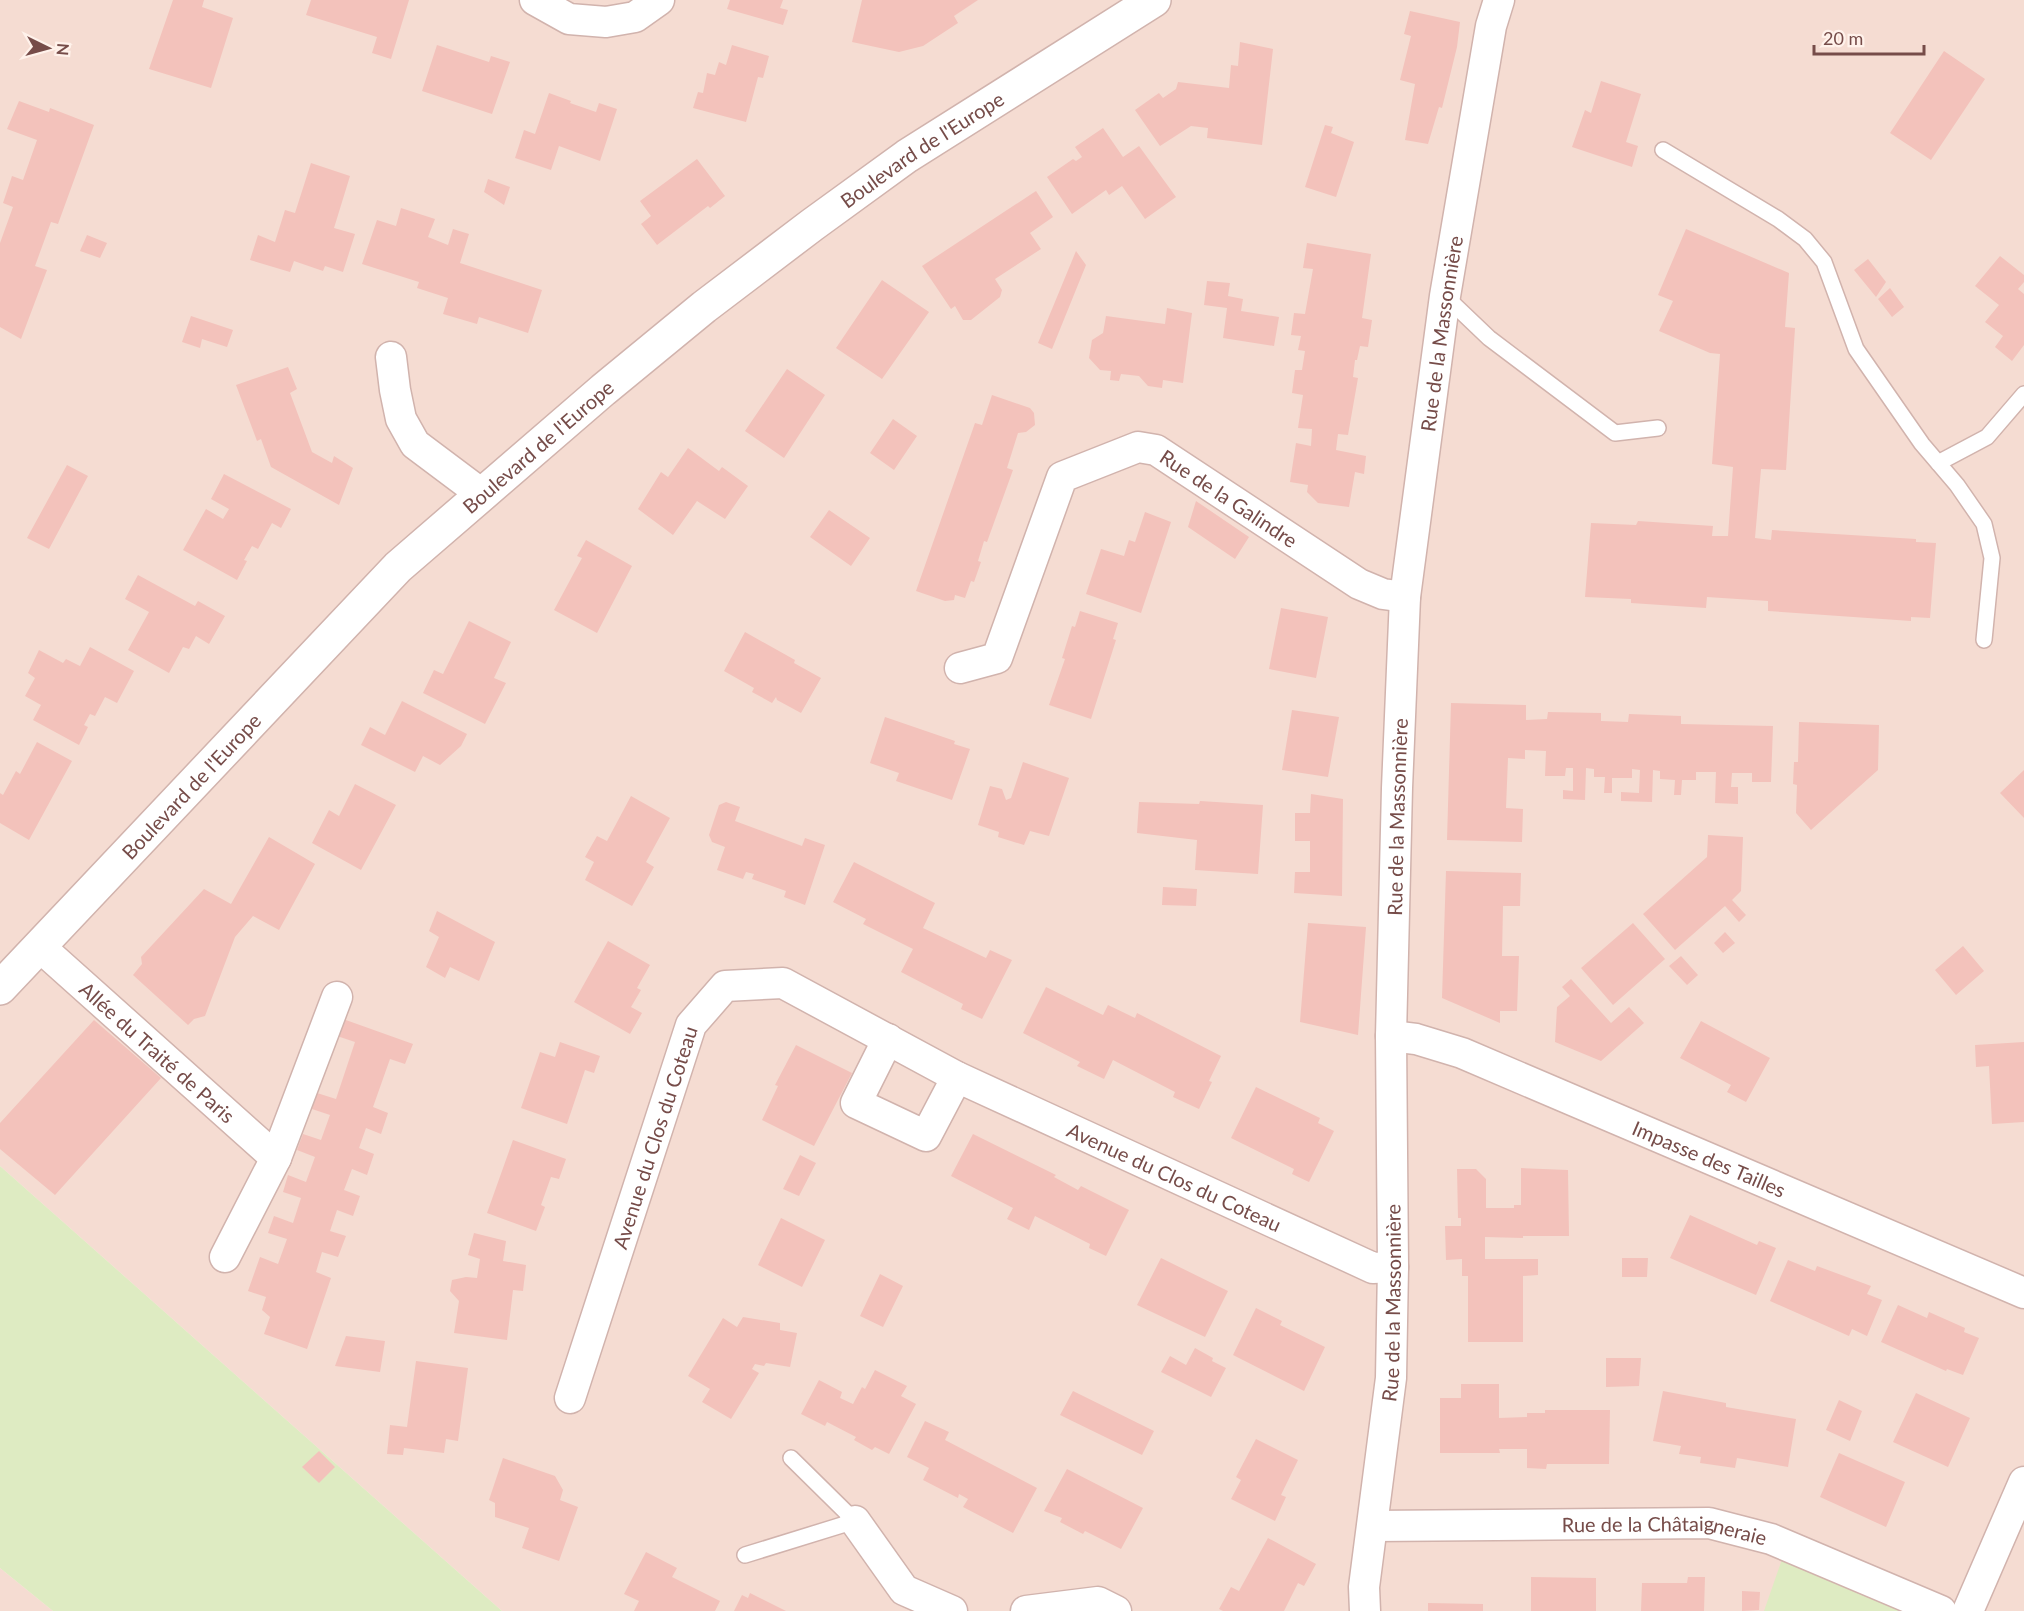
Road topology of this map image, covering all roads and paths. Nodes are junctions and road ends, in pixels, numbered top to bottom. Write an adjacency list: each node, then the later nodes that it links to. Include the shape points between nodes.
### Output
1 (535, 0): 2 (street, via 569,19 606,22 635,17)
2 (659, 0)
3 (1154, 0): 11 (street, Boulevard de l'Europe, via 907,156 812,225 603,390)
4 (1494, 9): 6 (street, Rue de la Massonnière)
5 (1663, 150): 10 (lane, via 1778,219 1805,240 1824,262 1856,350)
6 (1445, 296): 9 (lane, via 1490,338 1615,433); 12 (street, Rue de la Massonnière)
7 (391, 357): 11 (street, via 401,419 415,444)
8 (2024, 394): 10 (lane, via 1987,437)
9 (1658, 428)
10 (1938, 463): 13 (lane, via 1984,524 1992,558)
11 (483, 495): 15 (street, Boulevard de l'Europe, via 398,567)
12 (1405, 597): 14 (street, Rue de la Galindre, via 1383,594 1359,584 1156,450 1138,447 1062,477 997,658); 18 (street, Rue de la Massonnière)
13 (1984, 640)
14 (960, 668)
15 (39, 946): 16 (street, Boulevard de l'Europe); 21 (street, Allée du Traité de Paris)
16 (0, 988)
17 (337, 997): 21 (street)
18 (1391, 1036): 23 (street, Rue de la Massonnière); 24 (street, Impasse des Tailles, via 1462,1053)
19 (888, 1039): 20 (street, Avenue du Clos du Coteau); 20 (street, via 856,1103 926,1136); 25 (street, Avenue du Clos du Coteau, via 783,983 725,986 711,1001 691,1025)
20 (957, 1077): 23 (street, Avenue du Clos du Coteau, via 1373,1268)
21 (276, 1158): 22 (street)
22 (225, 1257)
23 (1393, 1267): 29 (street, Rue de la Massonnière, via 1390,1378)
24 (2024, 1293)
25 (570, 1398)
26 (791, 1458): 28 (lane)
27 (2024, 1482): 36 (street)
28 (855, 1521): 30 (lane); 31 (street, via 904,1590)
29 (1373, 1526): 34 (street, Rue de la Massonnière, via 1364,1587); 35 (street, Rue de la Châtaigneraie, via 1709,1523 1772,1539)
30 (745, 1555)
31 (952, 1611)
32 (1026, 1611): 33 (street, via 1098,1602)
33 (1116, 1611)
34 (1365, 1611)
35 (1941, 1611)
36 (1968, 1611)

